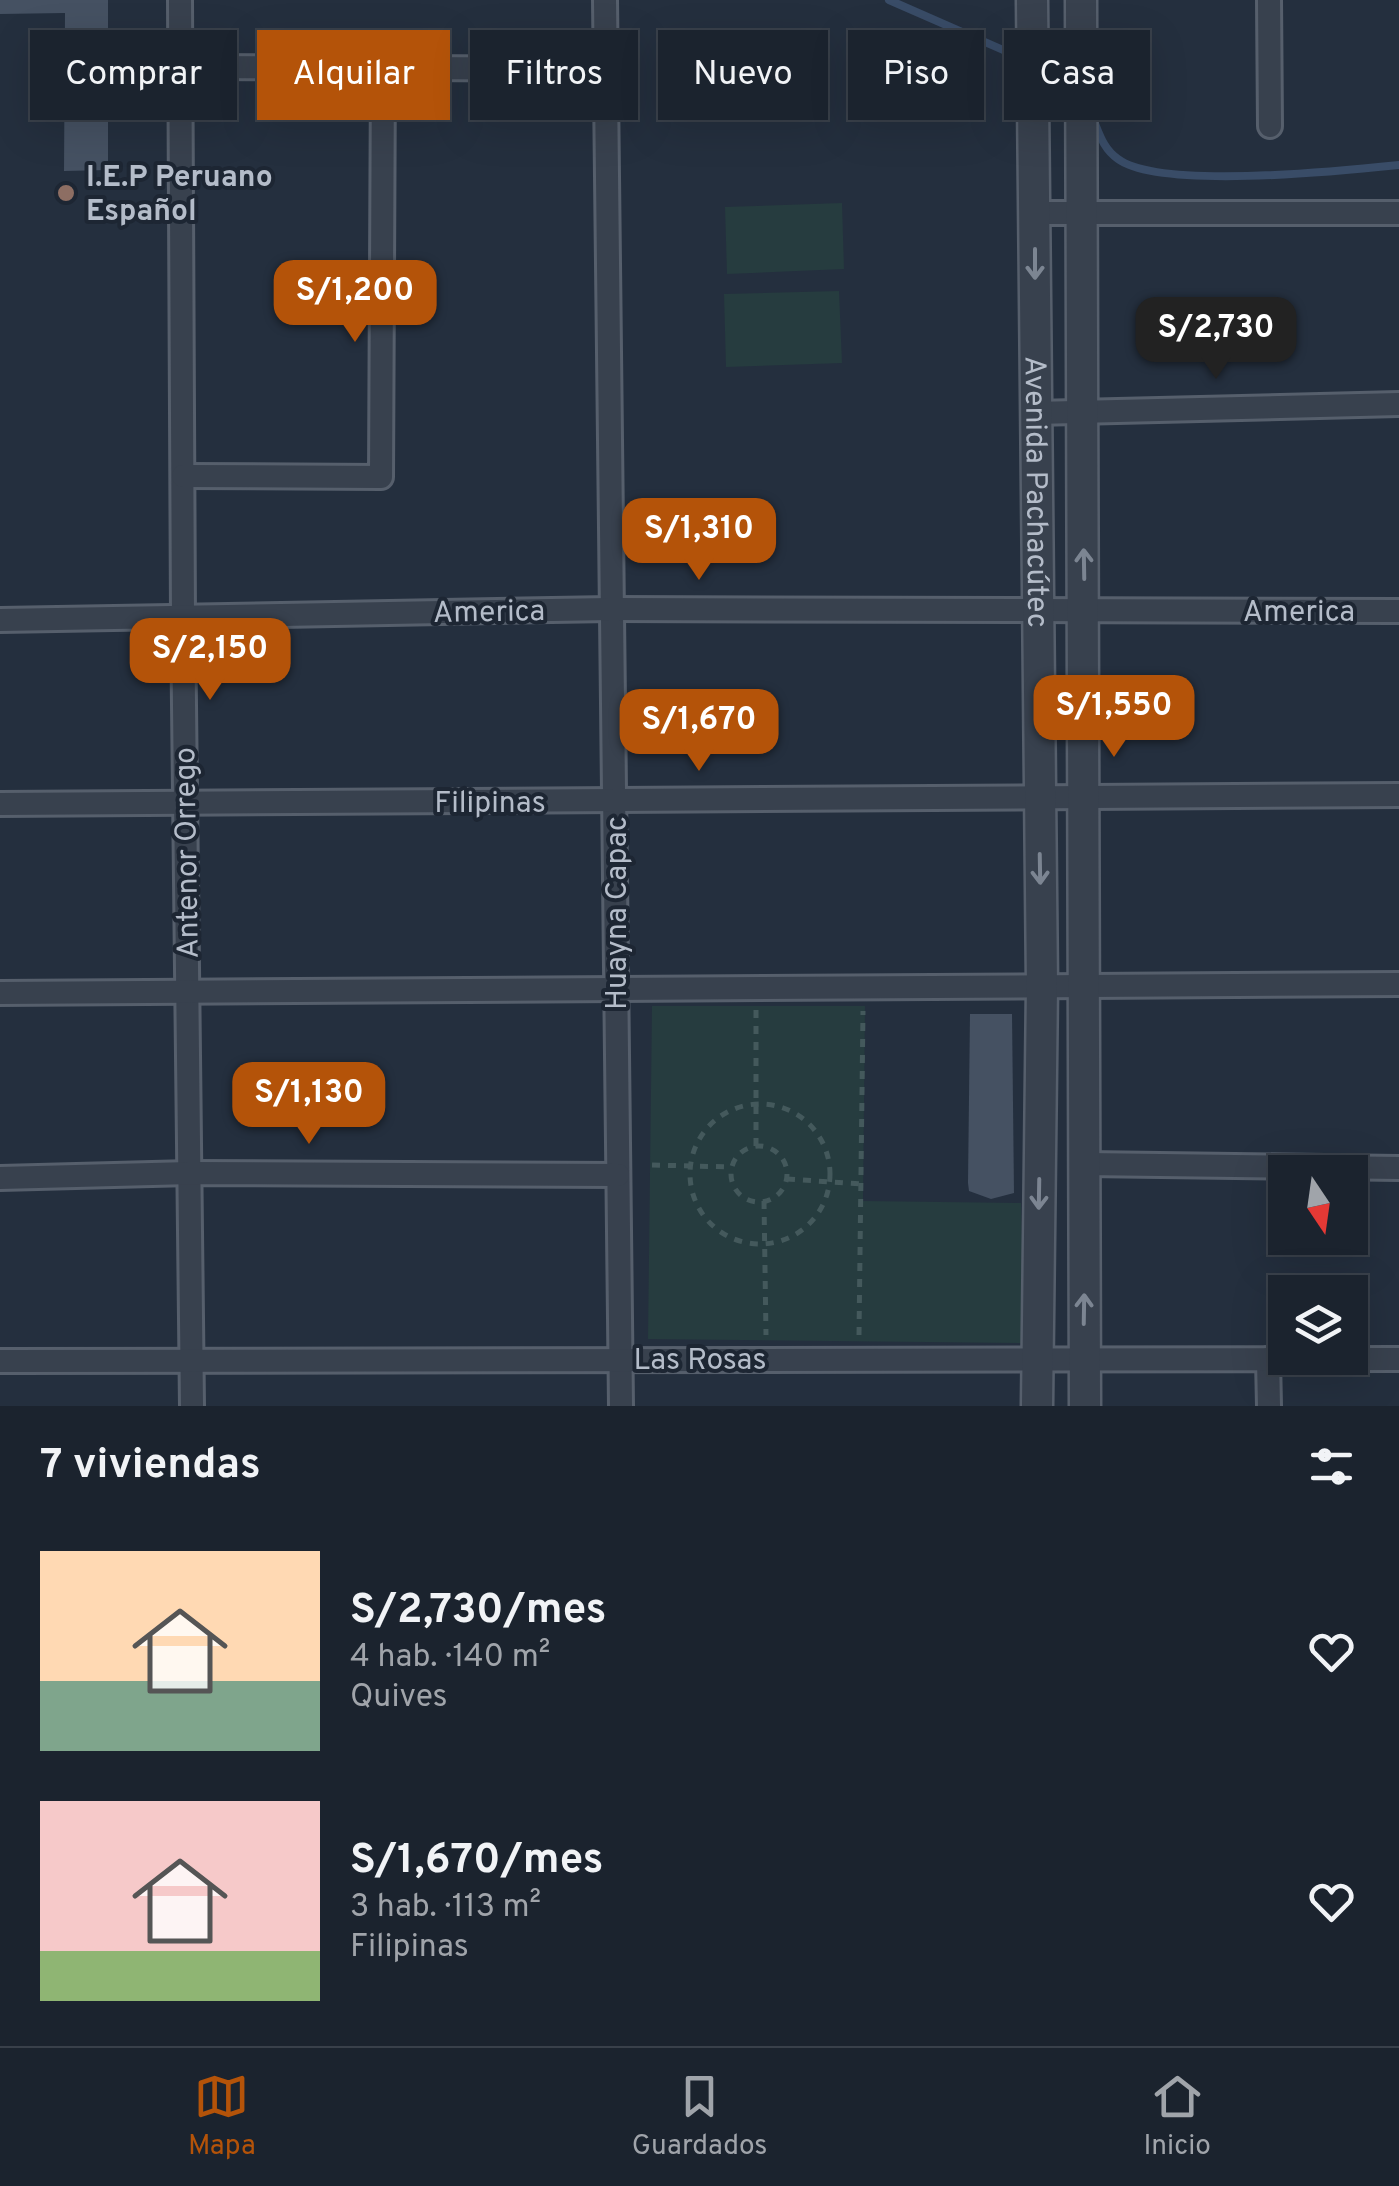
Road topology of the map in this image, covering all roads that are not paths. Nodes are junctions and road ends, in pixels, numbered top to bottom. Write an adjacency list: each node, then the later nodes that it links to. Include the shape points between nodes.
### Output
1 (180, 0): 6 (street, Antenor Orrego)
2 (605, 0): 7 (street, Huayna Capac)
3 (1032, 0): 12 (street, Avenida Pachacútec)
4 (1081, 0): 13 (street, Avenida Pachacútec)
5 (1268, 0): 11 (street)
6 (180, 30)
7 (605, 30)
8 (180, 120): 18 (street, Antenor Orrego)
9 (383, 120): 18 (street, via 381,477)
10 (605, 120): 19 (street, Huayna Capac)
11 (1270, 126)
12 (1034, 213): 13 (street); 17 (street, Avenida Pachacútec, one-way to 17)
13 (1084, 213): 14 (street); 16 (street, Avenida Pachacútec)
14 (1399, 213)
15 (1399, 404): 16 (street)
16 (1082, 411): 17 (street); 21 (street, Avenida Pachacútec, one-way to 16)
17 (1036, 413): 22 (street, Avenida Pachacútec)
18 (183, 476): 23 (street, Antenor Orrego)
19 (610, 609): 22 (street, America); 23 (street, America); 28 (street, Huayna Capac)
20 (1399, 610): 21 (street, America)
21 (1085, 611): 22 (street, America); 27 (street, Avenida Pachacútec)
22 (1036, 612): 26 (street, Avenida Pachacútec)
23 (183, 617): 24 (street, America); 30 (street, Antenor Orrego)
24 (0, 620)
25 (1399, 795): 27 (street, Filipinas)
26 (1038, 796): 27 (street, Filipinas); 28 (street, Filipinas); 32 (street, Avenida Pachacútec, one-way to 32)
27 (1084, 796): 33 (street, Avenida Pachacútec)
28 (616, 801): 30 (street, Filipinas); 34 (street, Huayna Capac)
29 (0, 804): 30 (street, Filipinas)
30 (185, 804): 35 (street, Antenor Orrego)
31 (1399, 984): 33 (street)
32 (1042, 986): 33 (street); 34 (street); 48 (street, Avenida Pachacútec, one-way to 48)
33 (1084, 986): 37 (street, Avenida Pachacútec)
34 (616, 988): 35 (street); 40 (street, Huayna Capac)
35 (188, 991): 36 (street); 39 (street, Antenor Orrego)
36 (0, 993)
37 (1086, 1164): 38 (street); 49 (street, Avenida Pachacútec, one-way to 37)
38 (1399, 1168)
39 (190, 1173): 40 (street); 41 (street); 47 (street, Antenor Orrego)
40 (618, 1175): 42 (street, Huayna Capac)
41 (0, 1178)
42 (621, 1359): 47 (street, Las Rosas); 48 (street, Las Rosas); 52 (street, Huayna Capac)
43 (1268, 1359): 49 (street, Las Rosas)
44 (1368, 1359): 45 (street, Las Rosas)
45 (1399, 1359)
46 (0, 1361): 47 (street, Las Rosas)
47 (192, 1361): 51 (street, Antenor Orrego)
48 (1036, 1362): 49 (street, Las Rosas); 53 (street, Avenida Pachacútec)
49 (1083, 1362): 54 (street, Avenida Pachacútec)
50 (1268, 1375): 55 (street)
51 (192, 1406)
52 (622, 1406)
53 (1037, 1406)
54 (1085, 1406)
55 (1269, 1406)

